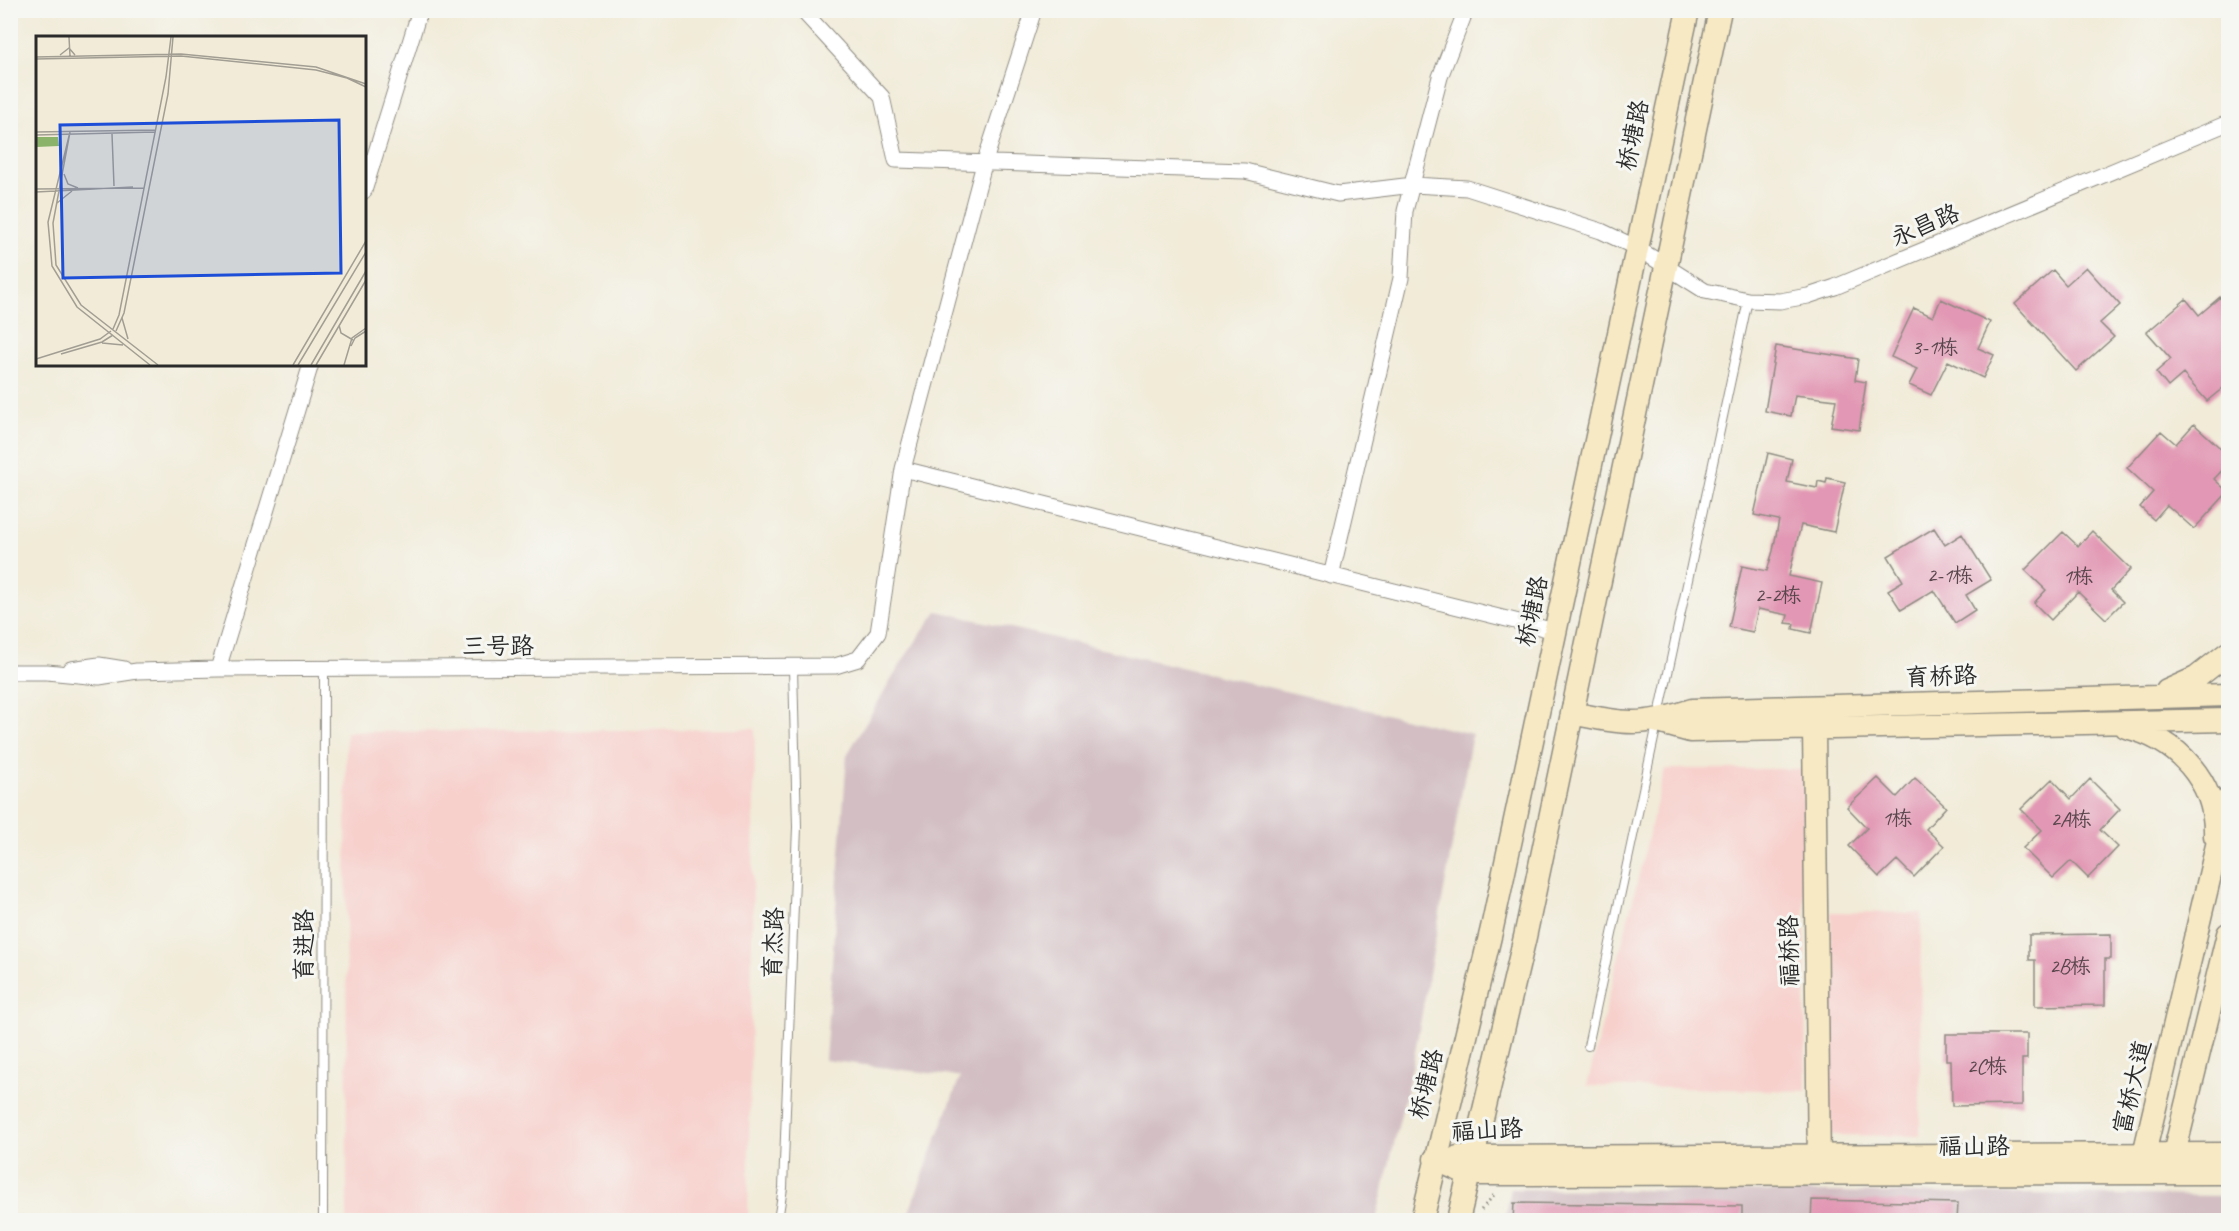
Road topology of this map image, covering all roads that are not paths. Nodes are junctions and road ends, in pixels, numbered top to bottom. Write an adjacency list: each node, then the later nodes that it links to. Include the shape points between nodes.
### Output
1 (420, 10): 9 (street)
2 (802, 10): 8 (street, 永昌路, via 882,97 896,160)
3 (1034, 10): 8 (street)
4 (1466, 10): 10 (street, via 1440,77)
5 (1688, 10): 11 (street, 桥塘路)
6 (1720, 10): 12 (street)
7 (2229, 123): 13 (street, 永昌路, via 1835,287 1780,301)
8 (984, 165): 10 (street, 永昌路, via 1245,171 1338,194); 15 (street)
9 (366, 185)
10 (1413, 185): 11 (street, 永昌路, via 1467,188 1601,231); 16 (street, via 1405,211 1401,278)
11 (1637, 248): 12 (street, 永昌路); 17 (street, 桥塘路)
12 (1666, 267): 13 (street, 永昌路, via 1705,291); 25 (street)
13 (1748, 300): 27 (lane)
14 (310, 366): 20 (street)
15 (903, 469): 16 (street); 19 (street, 三号路, via 878,633 858,659 835,666)
16 (1331, 576): 17 (street)
17 (1555, 631): 36 (street, 桥塘路, via 1492,928)
18 (2229, 653): 24 (street, via 2196,678)
19 (793, 666): 21 (street, 三号路); 42 (lane, 育杰路, via 796,827 783,1188)
20 (218, 669): 21 (street, 三号路); 22 (street, 三号路, via 137,671 99,677)
21 (324, 669): 41 (lane, 育进路)
22 (10, 672)
23 (2229, 695): 24 (street, 育桥路)
24 (2150, 696): 27 (street, 育桥路, via 1692,710)
25 (1572, 713): 27 (street, 育桥路, via 1631,724); 38 (street)
26 (2229, 720): 28 (street, 育桥路)
27 (1658, 722): 29 (street, 育桥路, via 1690,731); 33 (lane)
28 (2104, 723): 29 (street, 育桥路); 31 (street, via 2139,730 2164,741 2197,773 2209,799 2215,827)
29 (1814, 728): 39 (street, 福桥路)
30 (2229, 799): 31 (street, 富桥大道)
31 (2214, 860): 37 (street, 富桥大道)
32 (2229, 934): 34 (street)
33 (1588, 1046)
34 (2174, 1154): 35 (street); 37 (street)
35 (2229, 1154)
36 (1436, 1159): 38 (street, 福山路); 43 (street, 桥塘路)
37 (2150, 1163): 39 (street, 福山路); 40 (street, 福山路)
38 (1471, 1164): 39 (street, 福山路); 44 (street)
39 (1819, 1164)
40 (2229, 1173)
41 (322, 1221)
42 (778, 1221)
43 (1422, 1221)
44 (1458, 1221)

